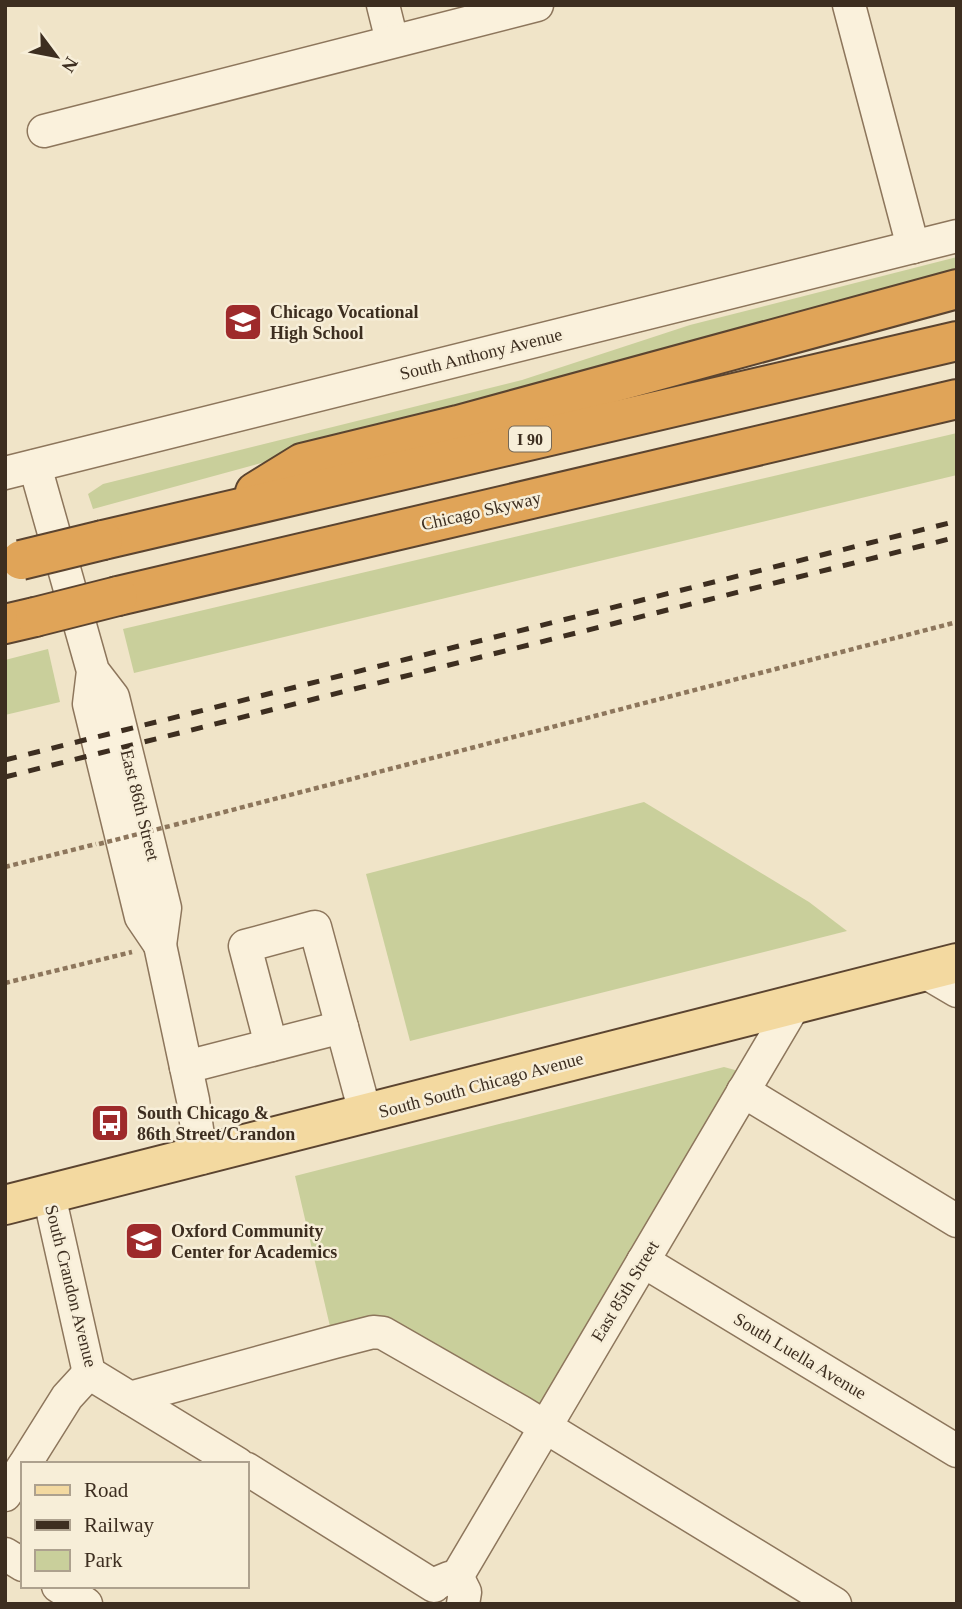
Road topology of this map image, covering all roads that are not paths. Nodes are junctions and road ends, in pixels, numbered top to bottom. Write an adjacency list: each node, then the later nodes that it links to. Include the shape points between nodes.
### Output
1 (383, 5): 4 (street)
2 (537, 5): 4 (street)
3 (849, 5): 7 (street)
4 (392, 41): 5 (street)
5 (44, 131)
6 (957, 236): 7 (street, South Anthony Avenue)
7 (913, 247): 11 (street, South Anthony Avenue)
8 (957, 289): 12 (highway, via 302,463)
9 (957, 341): 12 (highway, I 90)
10 (957, 399): 14 (highway, Chicago Skyway, bridge)
11 (20, 469): 20 (street, East 86th Street, via 93,671 89,704 95,730 141,917 160,945)
12 (228, 508): 13 (highway, I 90, bridge)
13 (13, 562)
14 (20, 620)
15 (940, 967): 16 (street); 17 (main road, South South Chicago Avenue)
16 (957, 991)
17 (796, 1002): 21 (street, East 85th Street); 22 (main road, South South Chicago Avenue)
18 (342, 1027): 19 (street); 19 (street, via 314,927 246,946); 22 (street)
19 (271, 1045): 20 (street)
20 (186, 1067): 23 (street, East 86th Street)
21 (743, 1091): 26 (street); 27 (street, East 85th Street)
22 (366, 1116): 23 (main road, South South Chicago Avenue)
23 (201, 1158): 24 (main road, South South Chicago Avenue)
24 (49, 1195): 25 (main road, South South Chicago Avenue); 28 (street, South Crandon Avenue)
25 (5, 1206)
26 (957, 1221)
27 (643, 1261): 30 (street, East 85th Street); 31 (street, South Luella Avenue)
28 (89, 1373): 29 (street, South Crandon Avenue); 32 (street, via 67,1397)
29 (131, 1398): 30 (street, via 383,1333); 33 (street, South Crandon Avenue)
30 (545, 1427): 40 (street, East 85th Street); 42 (street)
31 (957, 1451)
32 (26, 1462)
33 (235, 1462)
34 (21, 1470): 36 (street)
35 (248, 1470): 40 (street)
36 (5, 1494)
37 (5, 1554): 38 (street)
38 (21, 1564)
39 (61, 1588): 41 (street)
40 (452, 1597)
41 (86, 1604)
42 (835, 1604)

